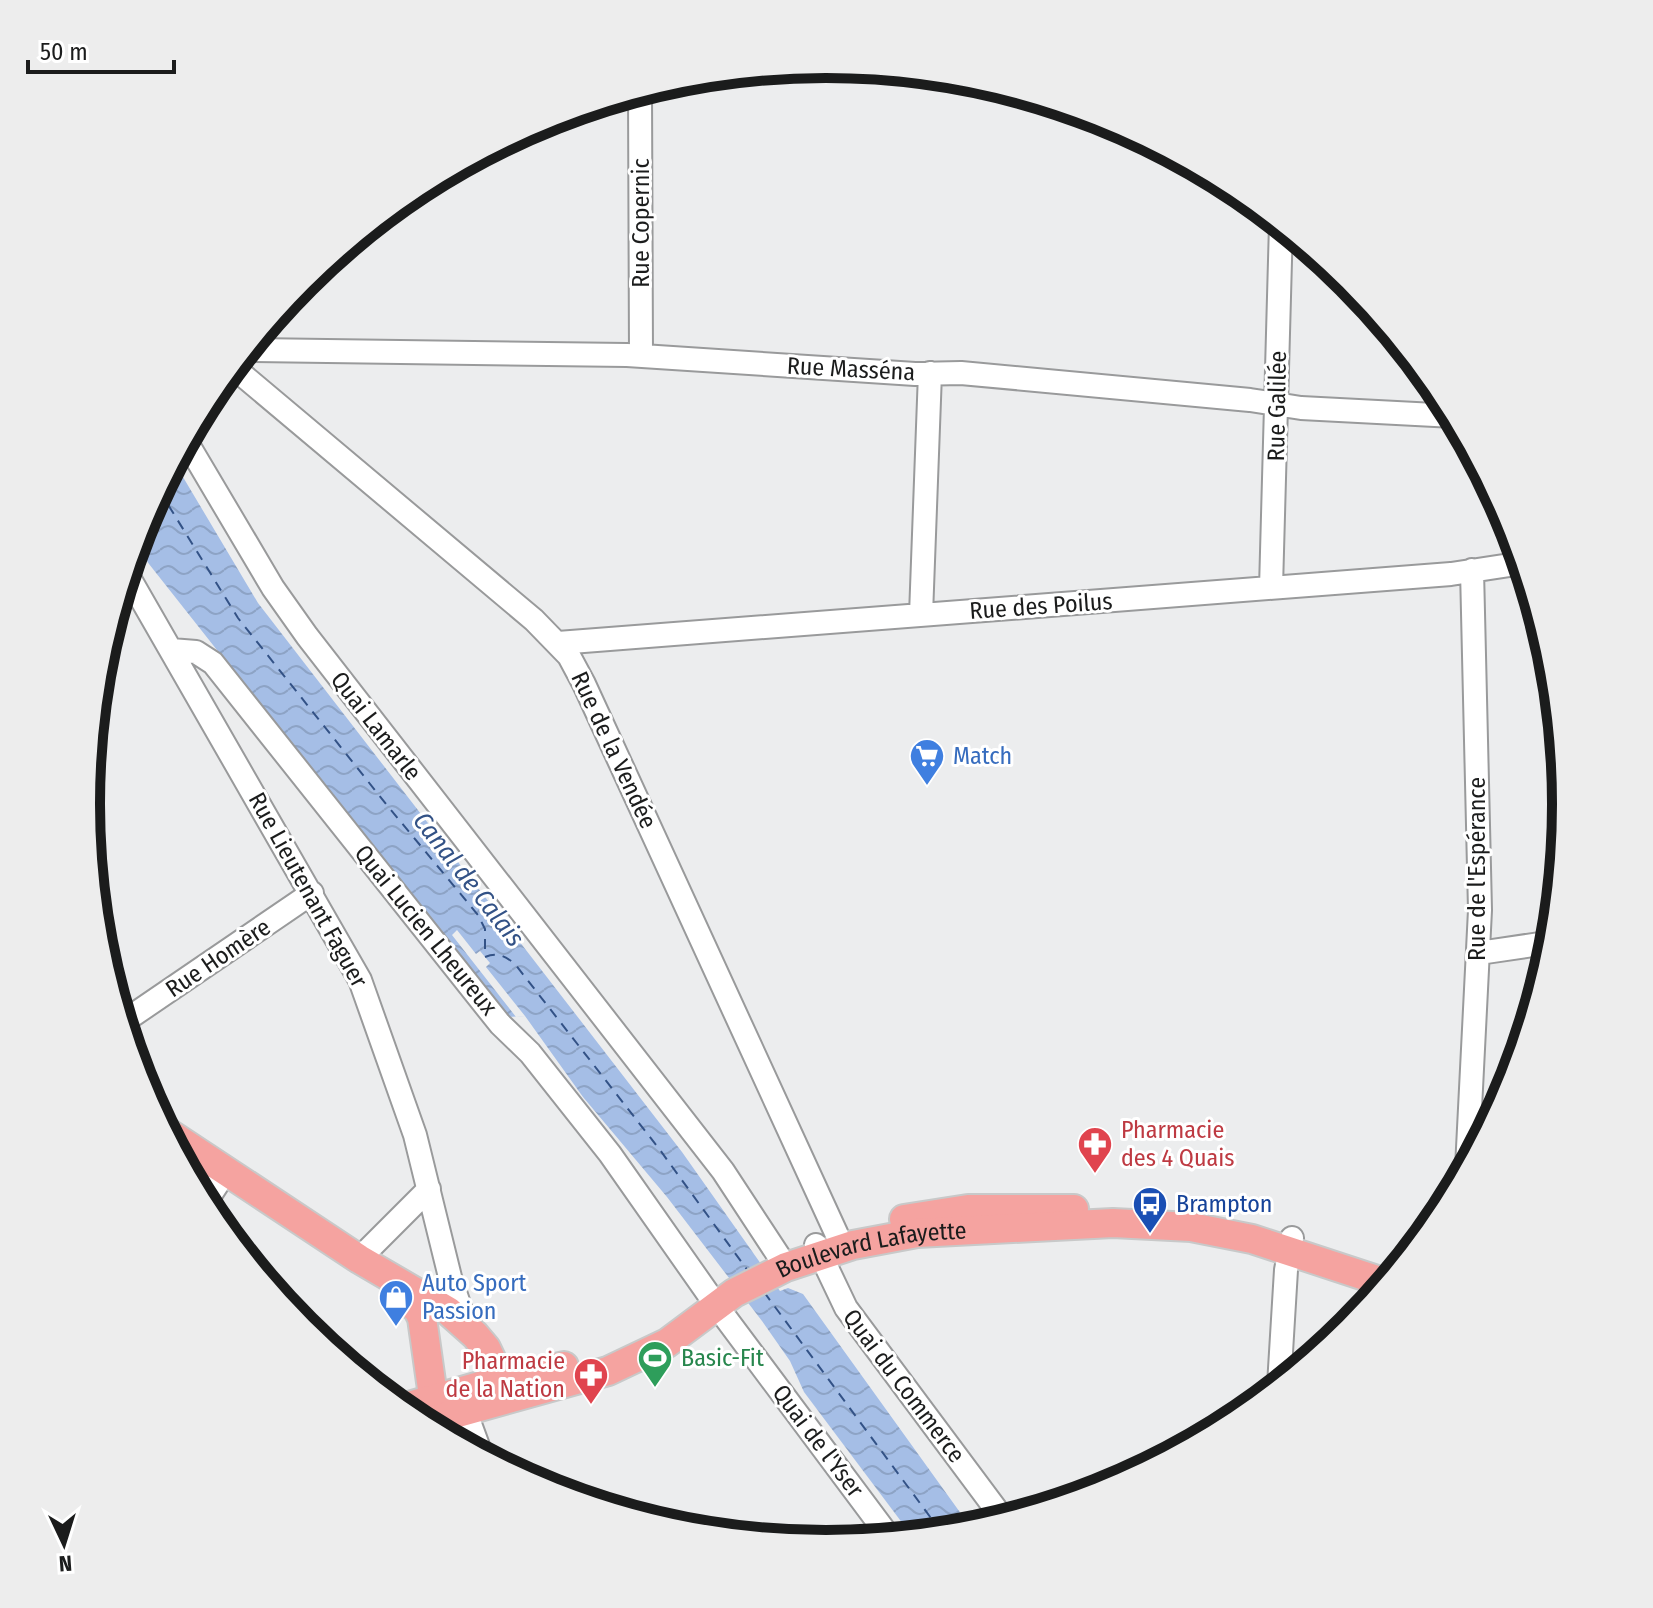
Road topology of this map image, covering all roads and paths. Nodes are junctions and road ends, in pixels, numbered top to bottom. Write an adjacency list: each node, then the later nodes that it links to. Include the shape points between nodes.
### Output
1 (640, 103): 4 (street, Rue Copernic)
2 (1281, 238): 7 (street, Rue Galilée)
3 (261, 350): 4 (street, Rue Masséna)
4 (641, 355): 5 (street, Rue Masséna)
5 (930, 373): 7 (street, Rue Masséna); 14 (street)
6 (242, 375): 15 (street, Rue de la Vendée)
7 (1277, 403): 8 (street, Rue Masséna); 13 (street, Rue Galilée)
8 (1439, 415)
9 (192, 452): 29 (street, Quai Lamarle, via 307,636 723,1171)
10 (1512, 565): 11 (street, Rue des Poilus)
11 (1472, 570): 13 (street, Rue des Poilus); 19 (street, Rue de l'Espérance)
12 (134, 586): 16 (street)
13 (1271, 588): 14 (street, Rue des Poilus)
14 (921, 615): 15 (street, Rue des Poilus)
15 (558, 643): 27 (street, Rue de la Vendée, via 574,664 614,746)
16 (171, 650): 17 (street, Rue Lieutenant Faguer); 32 (street, Quai Lucien Lheureux, via 196,652 213,663 610,1154)
17 (312, 893): 20 (street, Rue Homère); 24 (street, Rue Lieutenant Faguer, via 370,1002)
18 (1539, 944): 19 (street)
19 (1479, 953): 21 (street, Rue de l'Espérance)
20 (132, 1016)
21 (1468, 1142)
22 (186, 1144): 23 (main road)
23 (226, 1171): 25 (street); 28 (main road)
24 (429, 1189): 28 (street); 33 (street, Rue Lieutenant Faguer, via 462,1313)
25 (213, 1191)
26 (1290, 1244): 27 (main road, Boulevard Lafayette, via 1214,1218 1049,1208 920,1215); 30 (main road, Boulevard Lafayette); 31 (main road, Boulevard Lafayette); 34 (street)
27 (830, 1246): 29 (main road, Boulevard Lafayette); 39 (street, Quai du Commerce, via 846,1308)
28 (366, 1264): 33 (main road, via 448,1311); 35 (main road, via 418,1310)
29 (786, 1267): 32 (main road, Boulevard Lafayette)
30 (1384, 1268)
31 (1375, 1279)
32 (716, 1305): 35 (main road, via 595,1359); 35 (main road, via 667,1343 608,1371); 40 (street, Quai de l'Yser)
33 (475, 1335): 35 (main road, via 492,1357)
34 (1280, 1370)
35 (456, 1401): 36 (main road); 37 (street); 38 (street)
36 (420, 1406)
37 (458, 1430)
38 (474, 1439)
39 (996, 1509)
40 (882, 1527)

